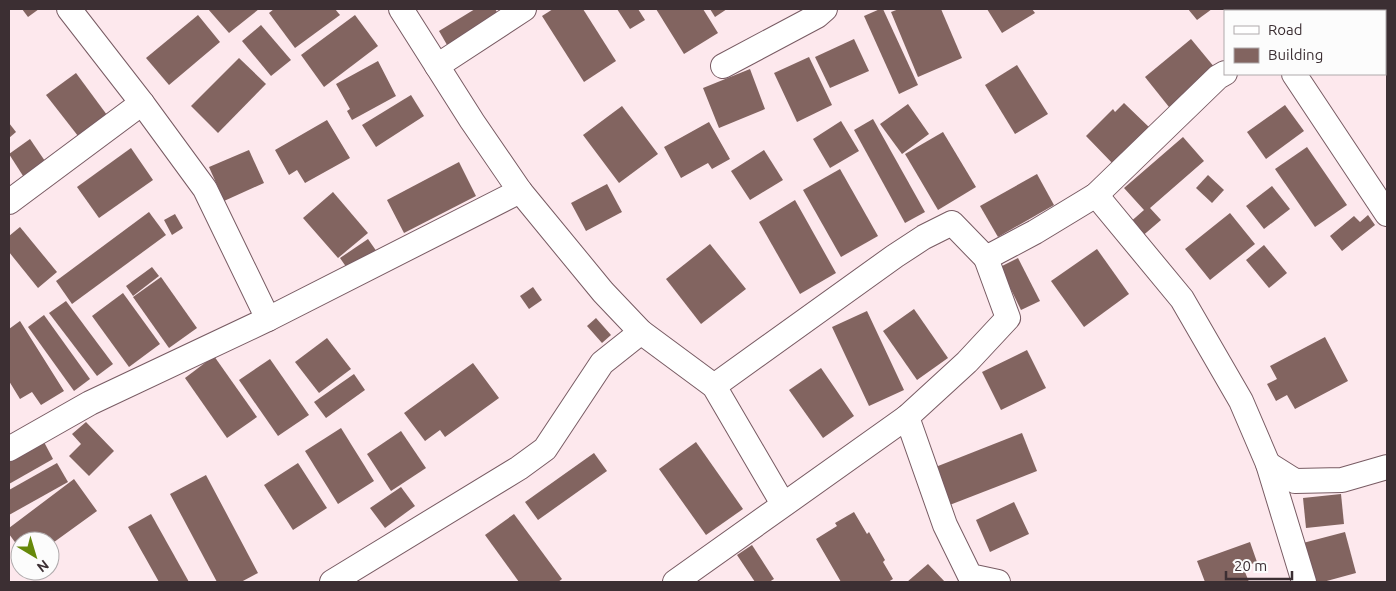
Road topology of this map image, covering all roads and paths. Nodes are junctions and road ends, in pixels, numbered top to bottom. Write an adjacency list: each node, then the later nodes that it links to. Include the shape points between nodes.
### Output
1 (69, 9): 9 (street)
2 (401, 9): 5 (street)
3 (524, 9): 5 (street)
4 (825, 9): 6 (street)
5 (437, 66): 10 (street)
6 (723, 66)
7 (1224, 74): 11 (street)
8 (1295, 75): 13 (street)
9 (142, 102): 12 (street); 15 (street, via 205,189)
10 (520, 192): 15 (street); 16 (street, via 603,292)
11 (1096, 195): 14 (street); 20 (street, via 1182,299 1241,401)
12 (9, 202)
13 (1387, 214)
14 (986, 258): 17 (street, via 952,223 895,256); 18 (street, via 1008,318 967,362)
15 (268, 319): 19 (street, via 90,402)
16 (641, 332): 17 (street); 23 (street, via 602,363 545,449)
17 (714, 386): 22 (street)
18 (907, 417): 22 (street); 25 (street, via 945,525 970,576)
19 (9, 449)
20 (1268, 464): 21 (street, via 1295,481 1342,480); 26 (street)
21 (1387, 467)
22 (783, 504): 24 (street)
23 (332, 582)
24 (675, 582)
25 (998, 582)
26 (1304, 582)

